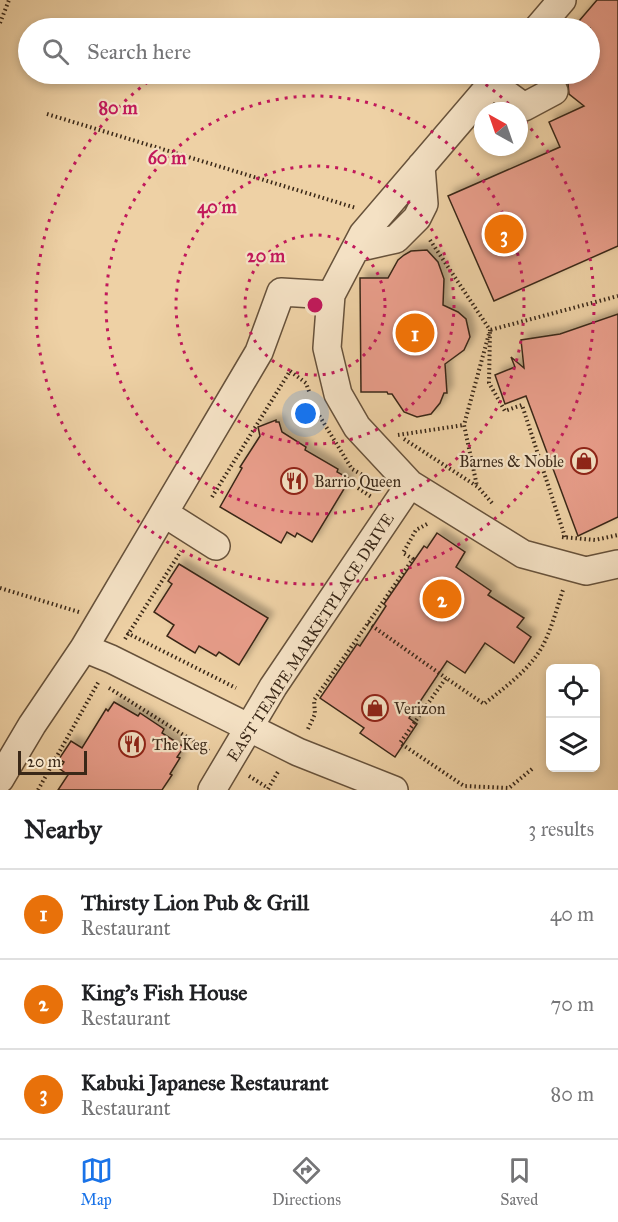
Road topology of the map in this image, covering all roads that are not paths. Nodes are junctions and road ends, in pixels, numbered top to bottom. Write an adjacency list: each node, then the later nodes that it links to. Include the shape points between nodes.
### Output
1 (562, 0): 2 (lane)
2 (547, 18)
3 (491, 84): 6 (lane, via 363,234)
4 (502, 84): 5 (lane, via 524,107)
5 (554, 92)
6 (332, 295): 7 (lane, via 327,348 338,394 357,427); 8 (lane, via 281,292 259,352)
7 (410, 484): 10 (lane, via 523,554 586,571); 12 (lane, EAST TEMPE MARKETPLACE DRIVE)
8 (164, 513): 9 (lane); 11 (lane)
9 (216, 546)
10 (618, 564)
11 (84, 648): 12 (lane); 13 (lane)
12 (249, 728): 14 (lane, EAST TEMPE MARKETPLACE DRIVE); 15 (lane)
13 (0, 779)
14 (212, 790)
15 (394, 790)

